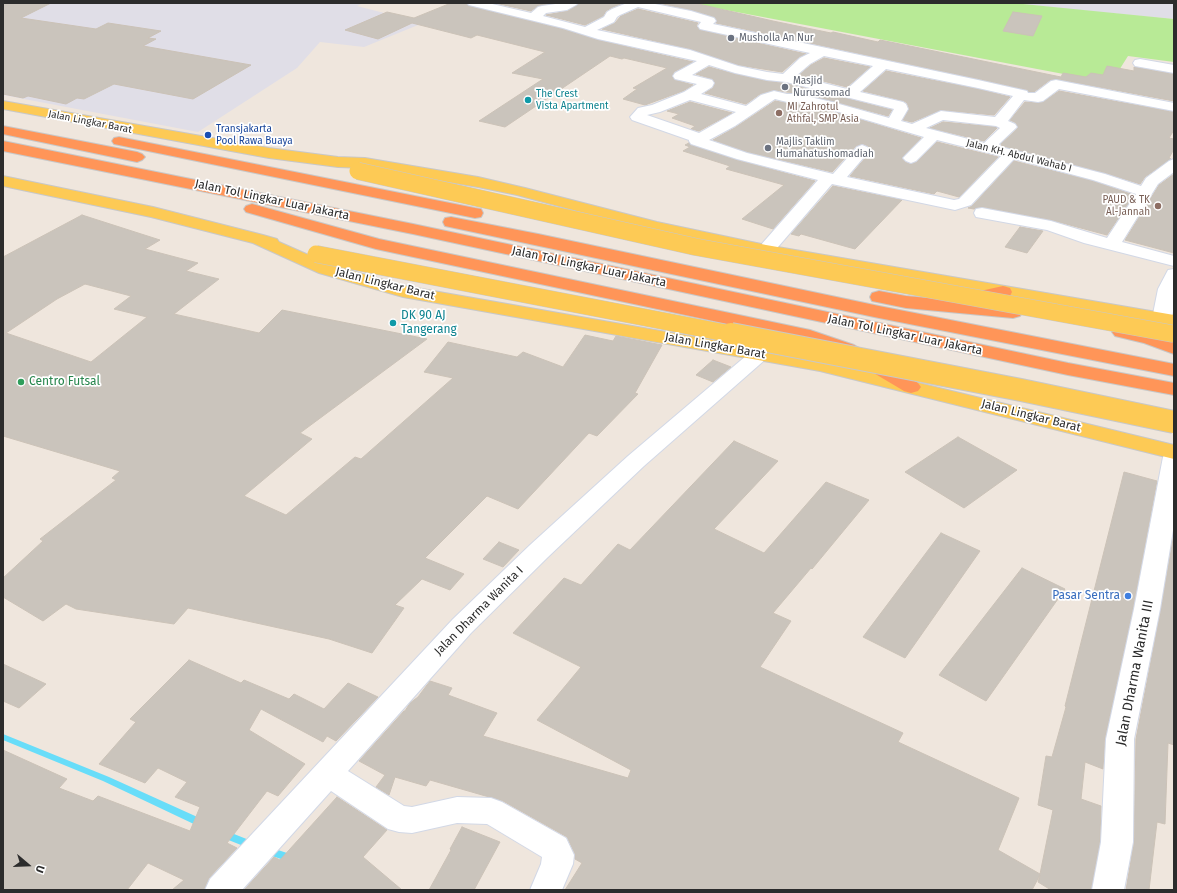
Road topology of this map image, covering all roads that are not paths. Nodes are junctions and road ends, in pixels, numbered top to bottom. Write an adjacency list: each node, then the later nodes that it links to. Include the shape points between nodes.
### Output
1 (472, 3): 5 (street)
2 (514, 3): 5 (street)
3 (572, 3): 6 (street, via 542,10)
4 (637, 3): 9 (street, via 616,12 610,19); 10 (street, via 691,15 710,21 705,26)
5 (498, 9): 6 (street)
6 (534, 17): 8 (street)
7 (580, 17): 8 (street)
8 (567, 25): 9 (street)
9 (586, 31): 12 (street)
10 (749, 36): 11 (street); 12 (street, via 732,50)
11 (822, 52): 13 (street); 16 (street, via 805,61)
12 (711, 61): 16 (street, via 761,75); 18 (street, via 680,76 707,82)
13 (884, 64): 17 (street); 19 (street)
14 (1140, 64): 15 (street)
15 (1174, 69)
16 (786, 78): 17 (street)
17 (849, 94): 26 (street, via 901,107)
18 (689, 95): 22 (street); 31 (street, via 643,111 636,118)
19 (1022, 96): 21 (street, via 1038,98 1056,84); 25 (street)
20 (3, 105): 30 (main road, Jalan Lingkar Barat)
21 (1174, 107)
22 (753, 108): 26 (street, Jalan KH. Abdul Wahab I, via 773,95 796,98); 31 (street, Jalan KH. Abdul Wahab I)
23 (3, 113): 30 (main road, Jalan Lingkar Barat, via 142,136)
24 (3, 122): 52 (highway, via 163,150 874,296)
25 (999, 122): 27 (street, via 941,115); 34 (street, via 1010,127 991,143)
26 (893, 123): 27 (street, Jalan KH. Abdul Wahab I)
27 (914, 129): 29 (street, Jalan KH. Abdul Wahab I)
28 (3, 130): 57 (highway, Jalan Tol Lingkar Luar Jakarta, via 538,239 879,312)
29 (934, 134): 34 (street, Jalan KH. Abdul Wahab I); 37 (street)
30 (178, 138): 38 (main road, Jalan Lingkar Barat)
31 (699, 138): 41 (street, via 696,141 742,156)
32 (3, 146): 59 (highway, Jalan Tol Lingkar Luar Jakarta, via 406,227 1060,368)
33 (862, 150): 41 (street)
34 (995, 150): 35 (street, Jalan KH. Abdul Wahab I)
35 (1011, 154): 41 (street, via 965,202 955,205); 43 (street, Jalan KH. Abdul Wahab I)
36 (3, 155): 58 (highway, via 261,211 376,244 803,334 847,349)
37 (911, 158)
38 (338, 162): 48 (main road, Jalan Lingkar Barat, via 365,164 503,187 656,227); 54 (main road, Jalan Lingkar Barat, bridge, via 358,171 696,247)
39 (1174, 164): 43 (street, via 1152,181)
40 (3, 170): 44 (main road, Jalan Lingkar Barat, via 143,201 152,205)
41 (833, 179): 48 (street)
42 (3, 181): 44 (main road, Jalan Lingkar Barat)
43 (1145, 192): 47 (street)
44 (152, 210): 46 (main road, Jalan Lingkar Barat)
45 (982, 213): 47 (street, via 1051,226)
46 (257, 239): 56 (main road, Jalan Lingkar Barat, via 325,269 403,291); 60 (main road, Jalan Lingkar Barat, bridge, via 316,254 1021,390)
47 (1112, 244): 49 (street)
48 (766, 250): 51 (main road, Jalan Lingkar Barat)
49 (1174, 261)
50 (1174, 274): 53 (street, via 1167,289)
51 (1003, 292): 52 (highway); 53 (main road, Jalan Lingkar Barat)
52 (940, 305): 55 (highway, via 990,308 1093,325 1150,338)
53 (1168, 320)
54 (1174, 334)
55 (1174, 348)
56 (760, 354): 58 (main road, Jalan Lingkar Barat, via 820,365); 63 (street, Jalan Dharma Wanita I, via 636,461 539,551 462,626)
57 (1174, 370)
58 (911, 387): 61 (main road, Jalan Lingkar Barat)
59 (1174, 389)
60 (1174, 422)
61 (1174, 452)
62 (1174, 457): 66 (street, Jalan Dharma Wanita III, via 1147,609 1120,739 1117,842)
63 (328, 773): 64 (street, Jalan Dharma Wanita I); 65 (street, via 399,819 412,820 457,810 491,811 554,848 558,855 557,864)
64 (221, 890)
65 (546, 890)
66 (1108, 890)

